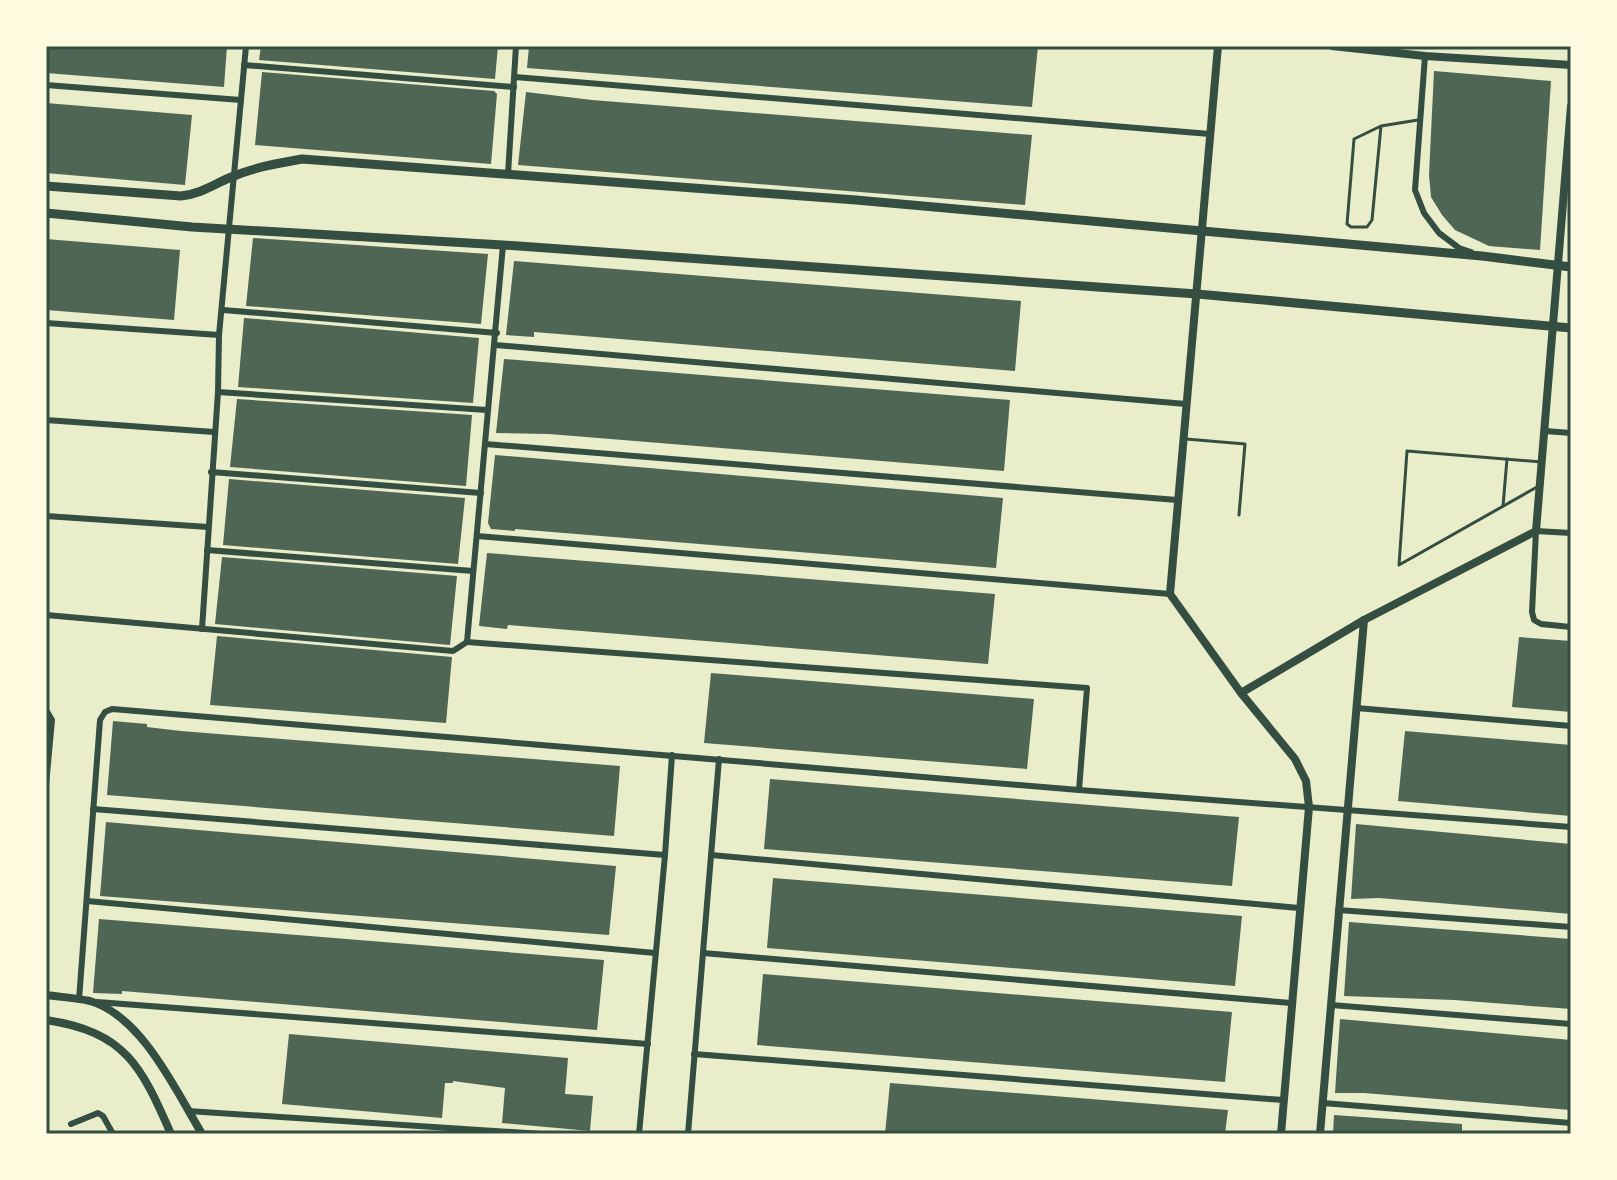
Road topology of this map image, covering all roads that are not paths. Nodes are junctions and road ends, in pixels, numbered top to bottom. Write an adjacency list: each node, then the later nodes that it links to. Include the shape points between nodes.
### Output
1 (246, 46): 7 (street)
2 (516, 46): 9 (street)
3 (1218, 46): 16 (street)
4 (1332, 46): 5 (street)
5 (1363, 47): 6 (street)
6 (1425, 51): 8 (street); 14 (street)
7 (244, 65): 11 (street); 12 (street)
8 (1571, 65)
9 (515, 77): 11 (street); 16 (street)
10 (46, 85): 12 (street)
11 (514, 87): 18 (street)
12 (241, 100): 19 (street)
13 (1571, 106): 17 (street)
14 (1420, 120): 15 (lane); 25 (street, via 1415,190 1424,213 1459,248)
15 (1381, 126): 15 (lane, via 1354,139 1347,224 1351,227 1367,227 1372,220)
16 (1210, 134): 23 (street)
17 (1569, 164): 26 (street)
18 (508, 174): 19 (main road, via 302,159); 23 (main road)
19 (232, 177): 20 (main road, via 181,196); 22 (street)
20 (46, 186)
21 (46, 213): 22 (main road)
22 (229, 229): 24 (main road); 29 (street)
23 (1201, 233): 25 (main road); 28 (street)
24 (503, 245): 28 (main road); 33 (street)
25 (1482, 256): 26 (main road)
26 (1558, 266): 27 (main road); 31 (street)
27 (1571, 267)
28 (1197, 294): 31 (main road); 37 (street)
29 (223, 310): 33 (street); 34 (street)
30 (46, 323): 34 (street)
31 (1554, 326): 32 (main road); 40 (street)
32 (1571, 328)
33 (497, 333): 35 (street)
34 (219, 335): 36 (street)
35 (495, 345): 37 (street); 38 (street)
36 (218, 392): 38 (street); 41 (street)
37 (1186, 404): 43 (street)
38 (487, 410): 44 (street)
39 (46, 420): 41 (street)
40 (1545, 431): 42 (street); 46 (street)
41 (214, 432): 47 (street)
42 (1571, 433)
43 (1182, 439): 50 (street); 52 (lane, via 1245,444)
44 (485, 444): 49 (street); 50 (street)
45 (1507, 459): 46 (lane); 51 (lane); 51 (lane, via 1407,451 1399,565)
46 (1542, 462): 48 (street)
47 (211, 472): 49 (street); 54 (street)
48 (1540, 485): 51 (lane); 55 (street)
49 (481, 493): 57 (street)
50 (1177, 500): 60 (street)
51 (1503, 506)
52 (1239, 515)
53 (46, 516): 54 (street)
54 (208, 527): 58 (street)
55 (1536, 531): 56 (street); 62 (street); 63 (street, via 1534,620)
56 (1571, 533)
57 (477, 536): 59 (street); 60 (street)
58 (207, 550): 59 (street); 64 (street)
59 (473, 571): 65 (street)
60 (1170, 594): 66 (street)
61 (46, 615): 64 (street)
62 (1364, 620): 66 (street); 67 (street)
63 (1571, 627)
64 (202, 629): 65 (street, via 453,651)
65 (467, 642): 73 (street, via 1087,688)
66 (1241, 693): 74 (street, via 1295,759 1306,781)
67 (1356, 708): 69 (street); 76 (street)
68 (46, 710): 72 (street, via 52,720)
69 (1571, 726)
70 (672, 755): 71 (street); 75 (street, via 112,709 100,720); 78 (street)
71 (719, 759): 73 (street); 79 (street)
72 (46, 785)
73 (1079, 790): 74 (street)
74 (1309, 807): 76 (street); 81 (street)
75 (93, 809): 78 (street); 80 (street)
76 (1347, 809): 77 (street); 82 (street)
77 (1571, 827)
78 (665, 855): 84 (street)
79 (711, 855): 81 (street); 85 (street)
80 (87, 901): 84 (street); 87 (street)
81 (1299, 908): 89 (street)
82 (1338, 910): 83 (street); 90 (street)
83 (1571, 927)
84 (655, 953): 93 (street)
85 (703, 953): 89 (street); 94 (street)
86 (46, 995): 87 (street)
87 (79, 1000): 88 (street)
88 (90, 1002): 93 (street); 97 (street, via 126,1021)
89 (1291, 1003): 95 (street)
90 (1331, 1005): 92 (street); 96 (street)
91 (46, 1020): 101 (street, via 97,1033 121,1049 147,1080)
92 (1571, 1024)
93 (648, 1044): 104 (street)
94 (694, 1054): 95 (street); 105 (street)
95 (1283, 1100): 106 (street)
96 (1323, 1103): 98 (street); 107 (street)
97 (188, 1111): 102 (street); 103 (street)
98 (1571, 1123)
99 (71, 1124): 100 (street, via 98,1113)
100 (113, 1134)
101 (171, 1134)
102 (202, 1134)
103 (542, 1134)
104 (639, 1134)
105 (688, 1134)
106 (1281, 1134)
107 (1320, 1134)

